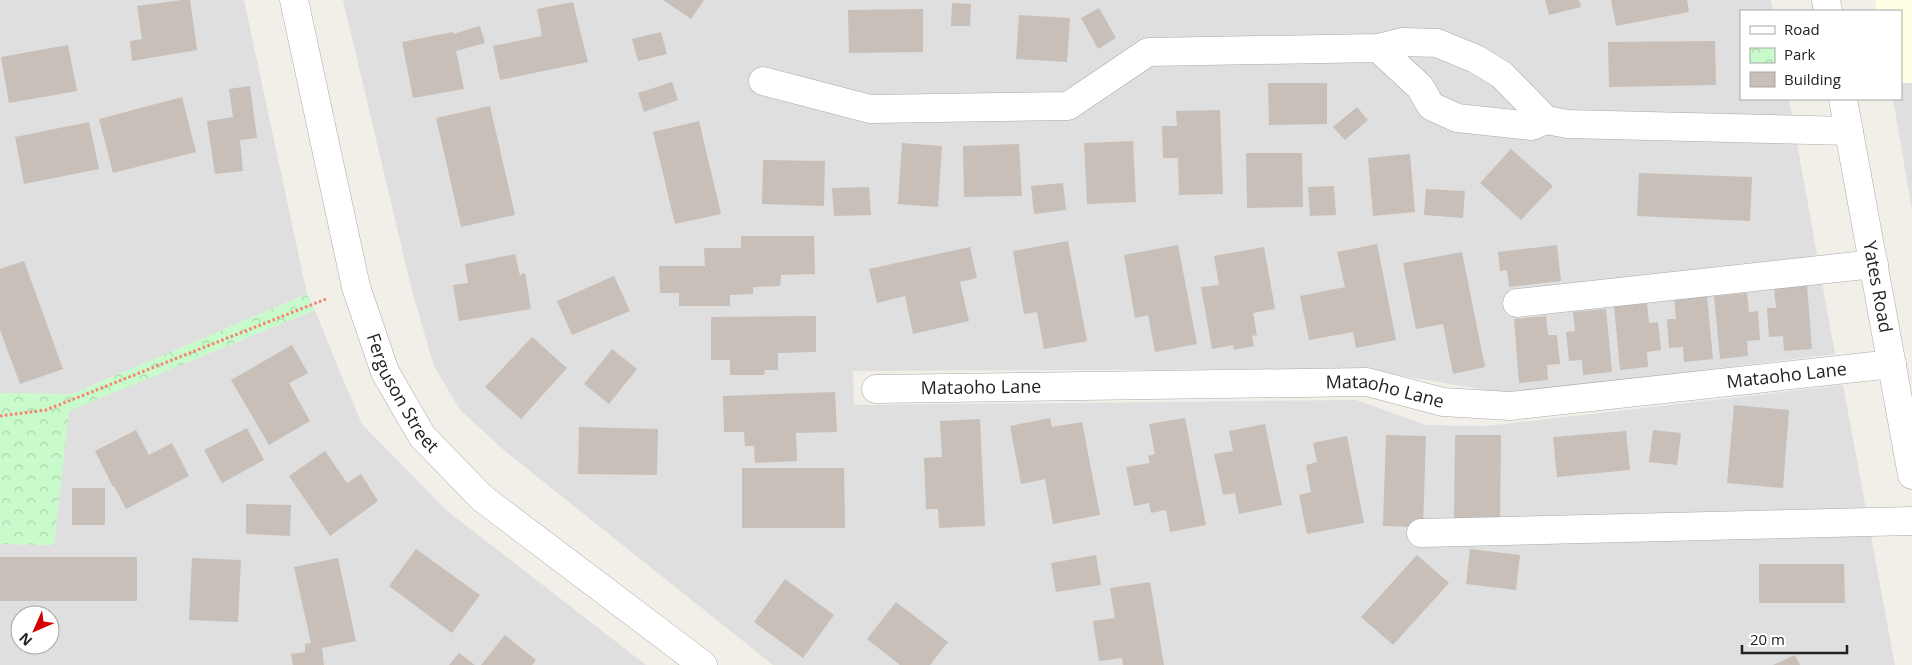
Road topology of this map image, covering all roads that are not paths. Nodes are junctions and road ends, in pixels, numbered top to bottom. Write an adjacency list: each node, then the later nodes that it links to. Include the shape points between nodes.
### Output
1 (294, 0): 16 (street, Ferguson Street, via 356,287 385,372 422,436 482,498)
2 (1437, 43): 3 (street, via 1402,42); 5 (street, via 1421,70); 7 (street, via 1476,59 1502,75)
3 (1378, 48): 4 (street, via 1148,52 1068,106 870,108); 5 (street)
4 (764, 81)
5 (1418, 84): 7 (street, via 1431,106 1458,118 1532,126)
6 (1843, 100): 8 (street, Yates Road)
7 (1546, 120): 8 (street, via 1568,124)
8 (1849, 131): 9 (street, Yates Road)
9 (1874, 264): 10 (street); 11 (street, Yates Road)
10 (1517, 303)
11 (1892, 364): 12 (street, Mataoho Lane, via 1510,406 1443,402 1367,382); 13 (street, Yates Road)
12 (876, 389)
13 (1912, 475)
14 (1912, 521): 15 (street)
15 (1421, 533)
16 (703, 665)

